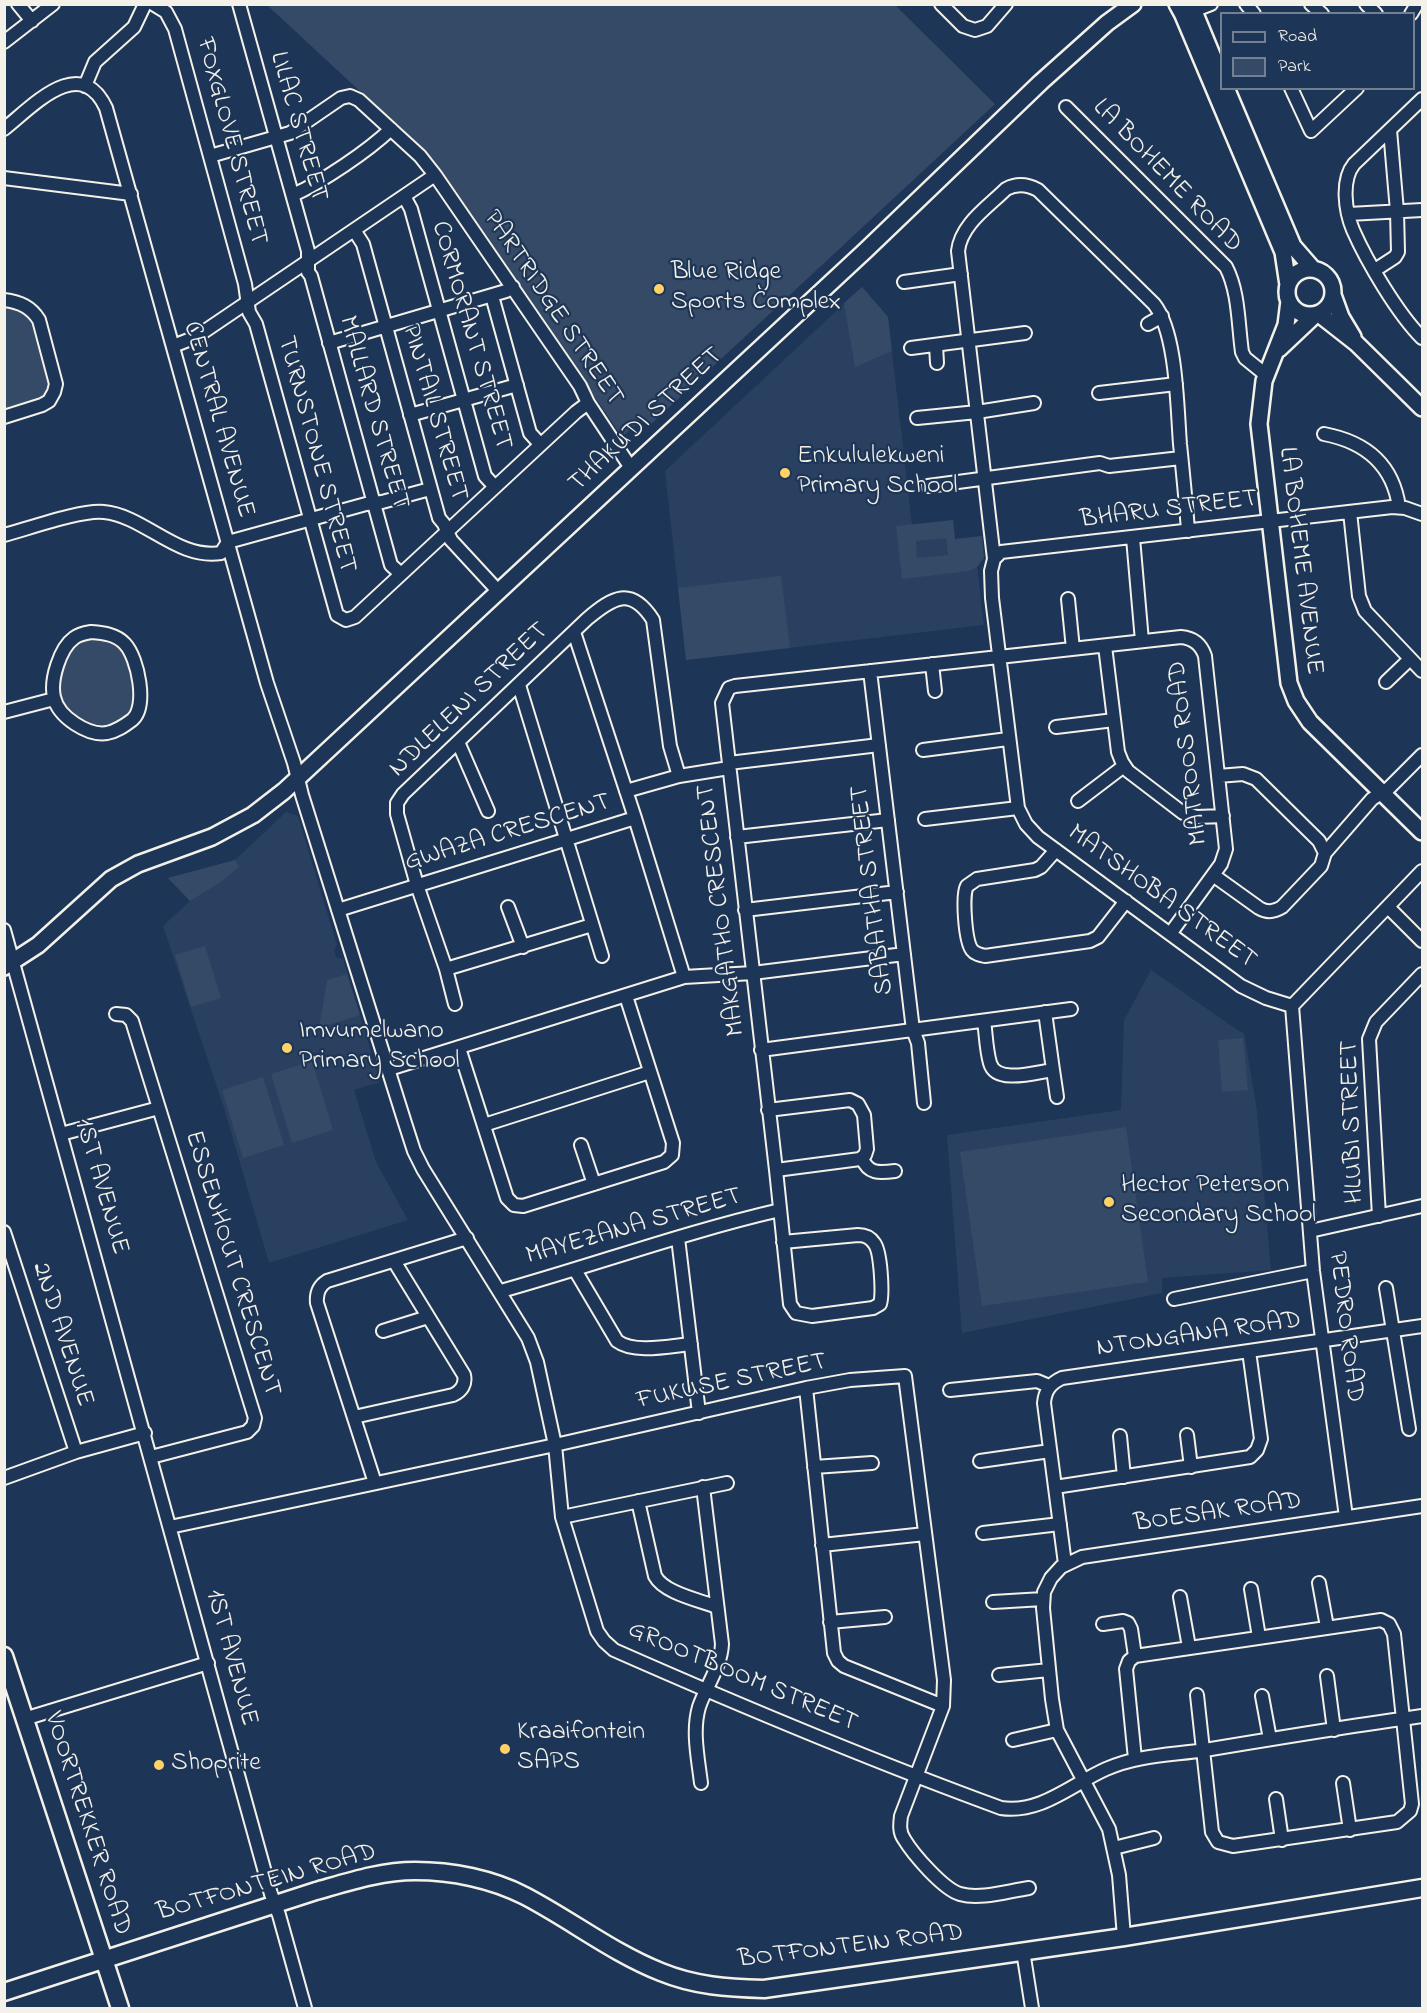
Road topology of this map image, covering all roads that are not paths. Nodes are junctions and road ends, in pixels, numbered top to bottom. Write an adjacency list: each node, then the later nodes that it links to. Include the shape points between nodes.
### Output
1 (18, 4): 13 (street)
2 (52, 4): 13 (street)
3 (146, 4): 17 (street, via 135,27 95,62)
4 (153, 4): 27 (street, FOXGLOVE STREET, via 166,12 175,29)
5 (239, 4): 26 (street, LILAC STREET)
6 (941, 4): 7 (street, via 963,26 975,30 987,26)
7 (1006, 4)
8 (1121, 4): 14 (street, THAKUDI STREET)
9 (1133, 4): 14 (street, THAKUDI STREET)
10 (1177, 4): 42 (street, via 1283,252)
11 (1211, 4): 12 (street)
12 (1192, 8): 16 (street)
13 (32, 21): 15 (street)
14 (1107, 23): 79 (street, THAKUDI STREET)
15 (4, 42)
16 (1220, 77)
17 (82, 85): 23 (street, via 57,88); 30 (street, CENTRAL AVENUE, via 99,95 106,108)
18 (1227, 90): 38 (street, via 1293,246)
19 (1292, 90): 20 (street, via 1311,130)
20 (1355, 90)
21 (1422, 99): 25 (street)
22 (1066, 107): 64 (street, LA BOHEME ROAD, via 1226,267 1234,292 1242,352)
23 (4, 129)
24 (391, 129): 26 (street, PARTRIDGE STREET, via 356,98 345,96); 28 (street, PARTRIDGE STREET); 31 (street, via 309,188)
25 (1390, 130): 34 (street); 35 (street, via 1349,169 1345,182)
26 (277, 138): 27 (street, PARTRIDGE STREET); 31 (street, LILAC STREET)
27 (210, 156): 47 (street, FOXGLOVE STREET)
28 (435, 175): 32 (street); 43 (street, PARTRIDGE STREET)
29 (4, 178): 30 (street)
30 (131, 194): 60 (street, CENTRAL AVENUE)
31 (293, 195): 37 (street, LILAC STREET)
32 (404, 196): 36 (street); 49 (street, CORMORANT STREET)
33 (1422, 210): 34 (street)
34 (1397, 211): 35 (street); 39 (street, via 1398,252)
35 (1349, 214): 39 (street, via 1352,228)
36 (354, 230): 37 (street); 53 (street, PINTAIL STREET, via 363,244)
37 (308, 261): 47 (street); 57 (street, MALLARD STREET)
38 (1313, 268): 42 (street, via 1295,274); 44 (street, via 1331,281)
39 (1375, 270): 55 (street, via 1405,320)
40 (961, 274): 41 (street); 51 (street, MATSHOBA STREET, via 958,250 965,230 1006,189 1026,185 1042,194); 56 (street, MATSHOBA STREET)
41 (903, 282)
42 (1288, 285): 48 (street)
43 (513, 287): 45 (street); 69 (street, PARTRIDGE STREET)
44 (1333, 295): 50 (street, via 1325,309); 58 (street)
45 (492, 296): 49 (street); 66 (street)
46 (4, 300): 74 (street, via 25,306 39,320 56,384 49,401)
47 (249, 301): 60 (street, via 196,337); 88 (street, TURNSTONE STREET)
48 (1289, 301): 50 (street, via 1302,314); 62 (street, LA BOHEME AVENUE, via 1286,325)
49 (439, 311): 53 (street); 68 (street, CORMORANT STREET)
50 (1316, 314): 58 (street); 62 (street, LA BOHEME AVENUE)
51 (1162, 316): 52 (street); 65 (street)
52 (1148, 324)
53 (385, 326): 57 (street); 73 (street, PINTAIL STREET)
54 (1025, 333): 56 (street)
55 (1422, 338)
56 (969, 341): 59 (street); 72 (street, MATSHOBA STREET)
57 (329, 343): 84 (street, MALLARD STREET)
58 (1356, 343): 71 (street)
59 (936, 345): 61 (street); 63 (street)
60 (173, 346): 94 (street, CENTRAL AVENUE)
61 (911, 348)
62 (1275, 354): 64 (street, LA BOHEME AVENUE)
63 (937, 363)
64 (1266, 375): 89 (street, LA BOHEME AVENUE, via 1259,424)
65 (1176, 384): 67 (street); 78 (street)
66 (517, 385): 68 (street); 77 (street, via 530,433)
67 (1099, 393)
68 (464, 400): 73 (street); 82 (street, CORMORANT STREET, via 485,476)
69 (588, 403): 77 (street); 79 (street, PARTRIDGE STREET)
70 (1034, 403): 72 (street)
71 (1422, 408)
72 (977, 412): 75 (street); 80 (street, MATSHOBA STREET)
73 (410, 415): 83 (street, PINTAIL STREET)
74 (4, 417)
75 (917, 418)
76 (1324, 434): 85 (street, via 1352,441 1383,466 1395,486)
77 (540, 444): 82 (street)
78 (1181, 458): 80 (street, via 1109,466 1100,463); 91 (street)
79 (631, 468): 97 (street, THAKUDI STREET)
80 (985, 480): 81 (street); 95 (street, MATSHOBA STREET)
81 (928, 486)
82 (495, 487): 90 (street)
83 (430, 489): 84 (street); 90 (street, PINTAIL STREET, via 438,519)
84 (374, 503): 88 (street); 96 (street, MALLARD STREET, via 391,565)
85 (1399, 507): 86 (street, BHARU STREET); 87 (street, BHARU STREET)
86 (1350, 512): 89 (street, BHARU STREET); 104 (street, via 1359,596 1365,611)
87 (1422, 514)
88 (310, 520): 94 (street); 96 (street, TURNSTONE STREET, via 335,612 342,619 355,617)
89 (1270, 522): 91 (street, BHARU STREET); 126 (street, LA BOHEME AVENUE, via 1292,692 1310,722)
90 (447, 531): 96 (street); 97 (street, PINTAIL STREET)
91 (1188, 531): 93 (street, BHARU STREET)
92 (4, 536): 94 (street, via 103,511 195,552 221,553)
93 (1132, 538): 95 (street, BHARU STREET, via 1001,552); 100 (street, MATROOS ROAD)
94 (228, 542): 124 (street, CENTRAL AVENUE)
95 (994, 559): 103 (street, MATSHOBA STREET, via 990,578)
96 (401, 574)
97 (499, 591): 124 (street, THAKUDI STREET)
98 (1068, 599): 102 (street)
99 (574, 632): 109 (street, NDLELENI STREET); 122 (street, NDLELENI STREET, via 611,600 619,598 644,606 653,620 670,746); 125 (street)
100 (1142, 641): 101 (street, MATROOS ROAD); 123 (street, MATROOS ROAD, via 1187,638 1197,642 1203,651)
101 (1105, 646): 102 (street, MATROOS ROAD); 113 (street)
102 (1073, 649): 103 (street, MATROOS ROAD)
103 (999, 658): 105 (street, MAKGATHO CRESCENT); 115 (street, MATSHOBA STREET)
104 (1410, 659): 107 (street); 108 (street)
105 (932, 664): 106 (street, MAKGATHO CRESCENT); 110 (street)
106 (870, 671): 117 (street, SABATHA STREET); 120 (street, MAKGATHO CRESCENT, via 729,688 722,704)
107 (1422, 671)
108 (1386, 682)
109 (519, 685): 116 (street, NDLELENI STREET); 136 (street)
110 (935, 691)
111 (54, 699): 111 (street, via 58,665 74,638 91,632 107,634 126,645 135,667 141,702 137,716 124,726 106,733 83,728 60,710); 112 (street)
112 (4, 712)
113 (1114, 720): 114 (street); 121 (street, via 1118,752)
114 (1056, 727)
115 (1008, 739): 118 (street); 128 (street, MATSHOBA STREET)
116 (458, 742): 129 (street); 141 (street, NDLELENI STREET, via 397,803)
117 (879, 745): 120 (street); 133 (street, SABATHA STREET)
118 (923, 750)
119 (1422, 754): 126 (street)
120 (729, 766): 122 (street); 135 (street, MAKGATHO CRESCENT)
121 (1125, 766): 127 (street); 130 (street, via 1183,813)
122 (680, 776): 125 (street)
123 (1218, 776): 130 (street, MATROOS ROAD); 138 (street, via 1243,774 1256,779 1319,841)
124 (297, 779): 146 (street, GROOTBOOM STREET); 155 (street, THAKUDI STREET, via 270,803 233,826 111,879 38,945)
125 (626, 791): 131 (street)
126 (1381, 792): 134 (street, LA BOHEME AVENUE); 138 (street)
127 (1078, 801)
128 (1017, 808): 132 (street); 137 (street, MATSHOBA STREET, via 1031,831)
129 (488, 811)
130 (1223, 816): 140 (street, MATROOS ROAD, via 1226,849)
131 (635, 818): 136 (street, GWAZA CRESCENT); 159 (street, GWAZA CRESCENT)
132 (925, 819)
133 (888, 820): 135 (street); 142 (street, SABATHA STREET)
134 (1422, 832)
135 (737, 837): 147 (street, MAKGATHO CRESCENT)
136 (567, 838): 141 (street, GWAZA CRESCENT); 148 (street)
137 (1056, 850): 143 (street, MATSHOBA STREET); 143 (street, via 1035,870 977,879 967,886 963,898 968,942 973,951 985,956 1090,941 1098,937)
138 (1325, 853): 140 (street, via 1321,866 1275,911 1259,908)
139 (1422, 871): 144 (street)
140 (1213, 875): 150 (street, MATROOS ROAD)
141 (417, 885): 146 (street, GWAZA CRESCENT); 156 (street)
142 (897, 892): 147 (street); 153 (street, SABATHA STREET)
143 (1126, 901): 150 (street, MATSHOBA STREET)
144 (1388, 907): 151 (street); 162 (street)
145 (508, 908): 152 (street)
146 (338, 910): 170 (street, GROOTBOOM STREET)
147 (746, 910): 157 (street, MAKGATHO CRESCENT)
148 (592, 925): 152 (street); 154 (street)
149 (4, 930): 155 (street, 1ST AVENUE)
150 (1170, 933): 162 (street, MATSHOBA STREET, via 1242,986)
151 (1422, 941)
152 (523, 947): 156 (street)
153 (904, 954): 157 (street); 167 (street, SABATHA STREET)
154 (602, 956)
155 (9, 965): 178 (street, 1ST AVENUE)
156 (446, 969): 161 (street)
157 (753, 974): 159 (street); 169 (street, MAKGATHO CRESCENT)
158 (1422, 974): 186 (street, HLUBI STREET, via 1376,1022 1369,1039)
159 (684, 977): 160 (street)
160 (626, 996): 168 (street); 172 (street)
161 (455, 1004)
162 (1292, 1006): 187 (street, PEDRO ROAD)
163 (1071, 1009): 164 (street)
164 (1046, 1012): 166 (street); 171 (street)
165 (116, 1014): 175 (street, via 130,1018)
166 (984, 1021): 167 (street); 171 (street, via 990,1063 997,1074)
167 (913, 1030): 169 (street); 174 (street, SABATHA STREET, via 918,1043)
168 (459, 1048): 170 (street); 177 (street)
169 (761, 1050): 176 (street, MAKGATHO CRESCENT)
170 (389, 1069): 189 (street, GROOTBOOM STREET, via 414,1151)
171 (1053, 1070): 173 (street)
172 (650, 1072): 177 (street); 183 (street, via 673,1143 672,1155 664,1162)
173 (1057, 1097)
174 (924, 1103)
175 (159, 1108): 178 (street, ESSENHOUT CRESCENT); 217 (street, ESSENHOUT CRESCENT, via 255,1418 247,1432)
176 (768, 1110): 180 (street, via 854,1102 864,1115 867,1149); 181 (street, MAKGATHO CRESCENT)
177 (484, 1125): 183 (street, via 507,1198 514,1205 523,1206)
178 (61, 1134): 211 (street, 1ST AVENUE)
179 (581, 1145): 183 (street)
180 (862, 1158): 181 (street); 182 (street, via 875,1172)
181 (776, 1170): 185 (street, MAKGATHO CRESCENT)
182 (895, 1171)
183 (594, 1184)
184 (1422, 1206): 186 (street)
185 (780, 1210): 190 (street, MAYEZANA STREET); 191 (street, MAKGATHO CRESCENT)
186 (1379, 1216): 187 (street)
187 (1310, 1232): 194 (street, PEDRO ROAD)
188 (4, 1233): 216 (street, 2ND AVENUE)
189 (467, 1238): 192 (street); 196 (street, GROOTBOOM STREET)
190 (678, 1238): 193 (street, MAYEZANA STREET); 203 (street)
191 (783, 1242): 191 (street, MAKGATHO CRESCENT, via 858,1235 869,1238 877,1246 880,1304 812,1316 796,1312 790,1304)
192 (394, 1261): 198 (street); 209 (street, via 327,1281 317,1293)
193 (575, 1270): 196 (street, MAYEZANA STREET); 203 (street, via 621,1345 634,1349)
194 (1313, 1271): 197 (street); 202 (street, PEDRO ROAD)
195 (1386, 1288): 200 (street)
196 (501, 1291): 214 (street, GROOTBOOM STREET, via 537,1362)
197 (1174, 1299)
198 (428, 1317): 201 (street); 209 (street, via 464,1375 463,1388 453,1395)
199 (1422, 1326): 200 (street, NTONGANA ROAD)
200 (1393, 1330): 202 (street, NTONGANA ROAD); 210 (street)
201 (383, 1332)
202 (1322, 1341): 204 (street, NTONGANA ROAD); 231 (street, PEDRO ROAD)
203 (691, 1344): 208 (street)
204 (1249, 1351): 205 (street, NTONGANA ROAD, via 1062,1378); 221 (street, via 1261,1438 1257,1450 1245,1459)
205 (1049, 1386): 207 (street, NTONGANA ROAD, via 1037,1381); 215 (street, via 1044,1403)
206 (806, 1388): 208 (street, FUKUSE STREET); 220 (street); 235 (street, FUKUSE STREET, via 905,1376)
207 (950, 1390)
208 (699, 1413): 214 (street, FUKUSE STREET)
209 (354, 1417): 224 (street)
210 (1408, 1429)
211 (145, 1433): 216 (street); 217 (street, 1ST AVENUE)
212 (1186, 1435): 221 (street)
213 (1120, 1436): 222 (street)
214 (555, 1445): 224 (street, FUKUSE STREET); 230 (street, GROOTBOOM STREET)
215 (1050, 1451): 218 (street); 227 (street)
216 (75, 1452): 223 (street)
217 (151, 1457): 233 (street, 1ST AVENUE)
218 (980, 1461)
219 (872, 1462): 220 (street)
220 (814, 1467): 236 (street)
221 (1191, 1467): 222 (street)
222 (1124, 1477): 227 (street)
223 (4, 1478)
224 (375, 1483): 233 (street, FUKUSE STREET)
225 (727, 1483): 226 (street)
226 (703, 1487): 228 (street); 243 (street)
227 (1055, 1487): 232 (street)
228 (638, 1501): 230 (street); 243 (street, via 658,1581)
229 (1422, 1506): 231 (street, BOESAK ROAD)
230 (562, 1517): 256 (street, GROOTBOOM STREET, via 597,1631 604,1641 614,1650)
231 (1346, 1517): 237 (street, BOESAK ROAD, via 1082,1557)
232 (1059, 1524): 234 (street); 237 (street)
233 (170, 1527): 252 (street, 1ST AVENUE)
234 (983, 1533)
235 (925, 1534): 236 (street); 259 (street, FUKUSE STREET, via 944,1680)
236 (822, 1545): 245 (street)
237 (1065, 1564): 241 (street, via 1051,1578)
238 (1319, 1583): 247 (street)
239 (1251, 1589): 248 (street)
240 (1180, 1598): 249 (street)
241 (1043, 1599): 242 (street); 253 (street)
242 (993, 1602)
243 (717, 1607): 256 (street, via 721,1654)
244 (885, 1617): 245 (street)
245 (830, 1622): 259 (street, via 834,1653 841,1663)
246 (1103, 1624): 251 (street, via 1128,1623)
247 (1327, 1627): 248 (street); 262 (street, via 1377,1619 1389,1624 1394,1634)
248 (1259, 1637): 249 (street)
249 (1190, 1647): 251 (street)
250 (4, 1656): 261 (main road, VOORTREKKER ROAD)
251 (1135, 1656): 268 (street, via 1125,1669)
252 (208, 1663): 261 (street); 280 (street, 1ST AVENUE)
253 (1049, 1670): 254 (street); 263 (street)
254 (999, 1675)
255 (1327, 1676): 264 (street)
256 (706, 1691): 269 (street, GROOTBOOM STREET); 271 (street, via 696,1720)
257 (1197, 1695): 267 (street)
258 (1262, 1696): 265 (street)
259 (943, 1706): 269 (street, FUKUSE STREET)
260 (1422, 1716): 262 (street)
261 (24, 1719): 283 (main road, VOORTREKKER ROAD)
262 (1404, 1719): 264 (street); 274 (street, via 1410,1811 1397,1822)
263 (1057, 1730): 266 (street); 270 (street)
264 (1334, 1730): 265 (street)
265 (1270, 1739): 267 (street)
266 (1013, 1740)
267 (1202, 1750): 268 (street); 276 (street, via 1215,1838 1233,1846)
268 (1135, 1759): 270 (street)
269 (916, 1777): 270 (street, GROOTBOOM STREET, via 1011,1809 1040,1804); 278 (street, FUKUSE STREET, via 901,1816 900,1831 939,1879 952,1890 975,1896)
270 (1085, 1780): 277 (street)
271 (701, 1783)
272 (1343, 1783): 274 (street)
273 (1276, 1799): 276 (street)
274 (1350, 1830): 276 (street)
275 (1154, 1838): 277 (street)
276 (1282, 1840)
277 (1114, 1848): 281 (street)
278 (1029, 1888)
279 (1422, 1888): 281 (main road, BOTFONTEIN ROAD)
280 (276, 1905): 282 (main road, BOTFONTEIN ROAD, via 392,1872 477,1879 525,1896 661,1972 721,1988 764,1989 819,1983); 283 (main road, BOTFONTEIN ROAD); 286 (street, 1ST AVENUE)
281 (1124, 1937): 282 (main road, BOTFONTEIN ROAD)
282 (1023, 1951): 287 (street)
283 (104, 1960): 284 (main road, BOTFONTEIN ROAD); 285 (main road, VOORTREKKER ROAD)
284 (4, 1992)
285 (120, 2008)
286 (305, 2008)
287 (1032, 2008)

